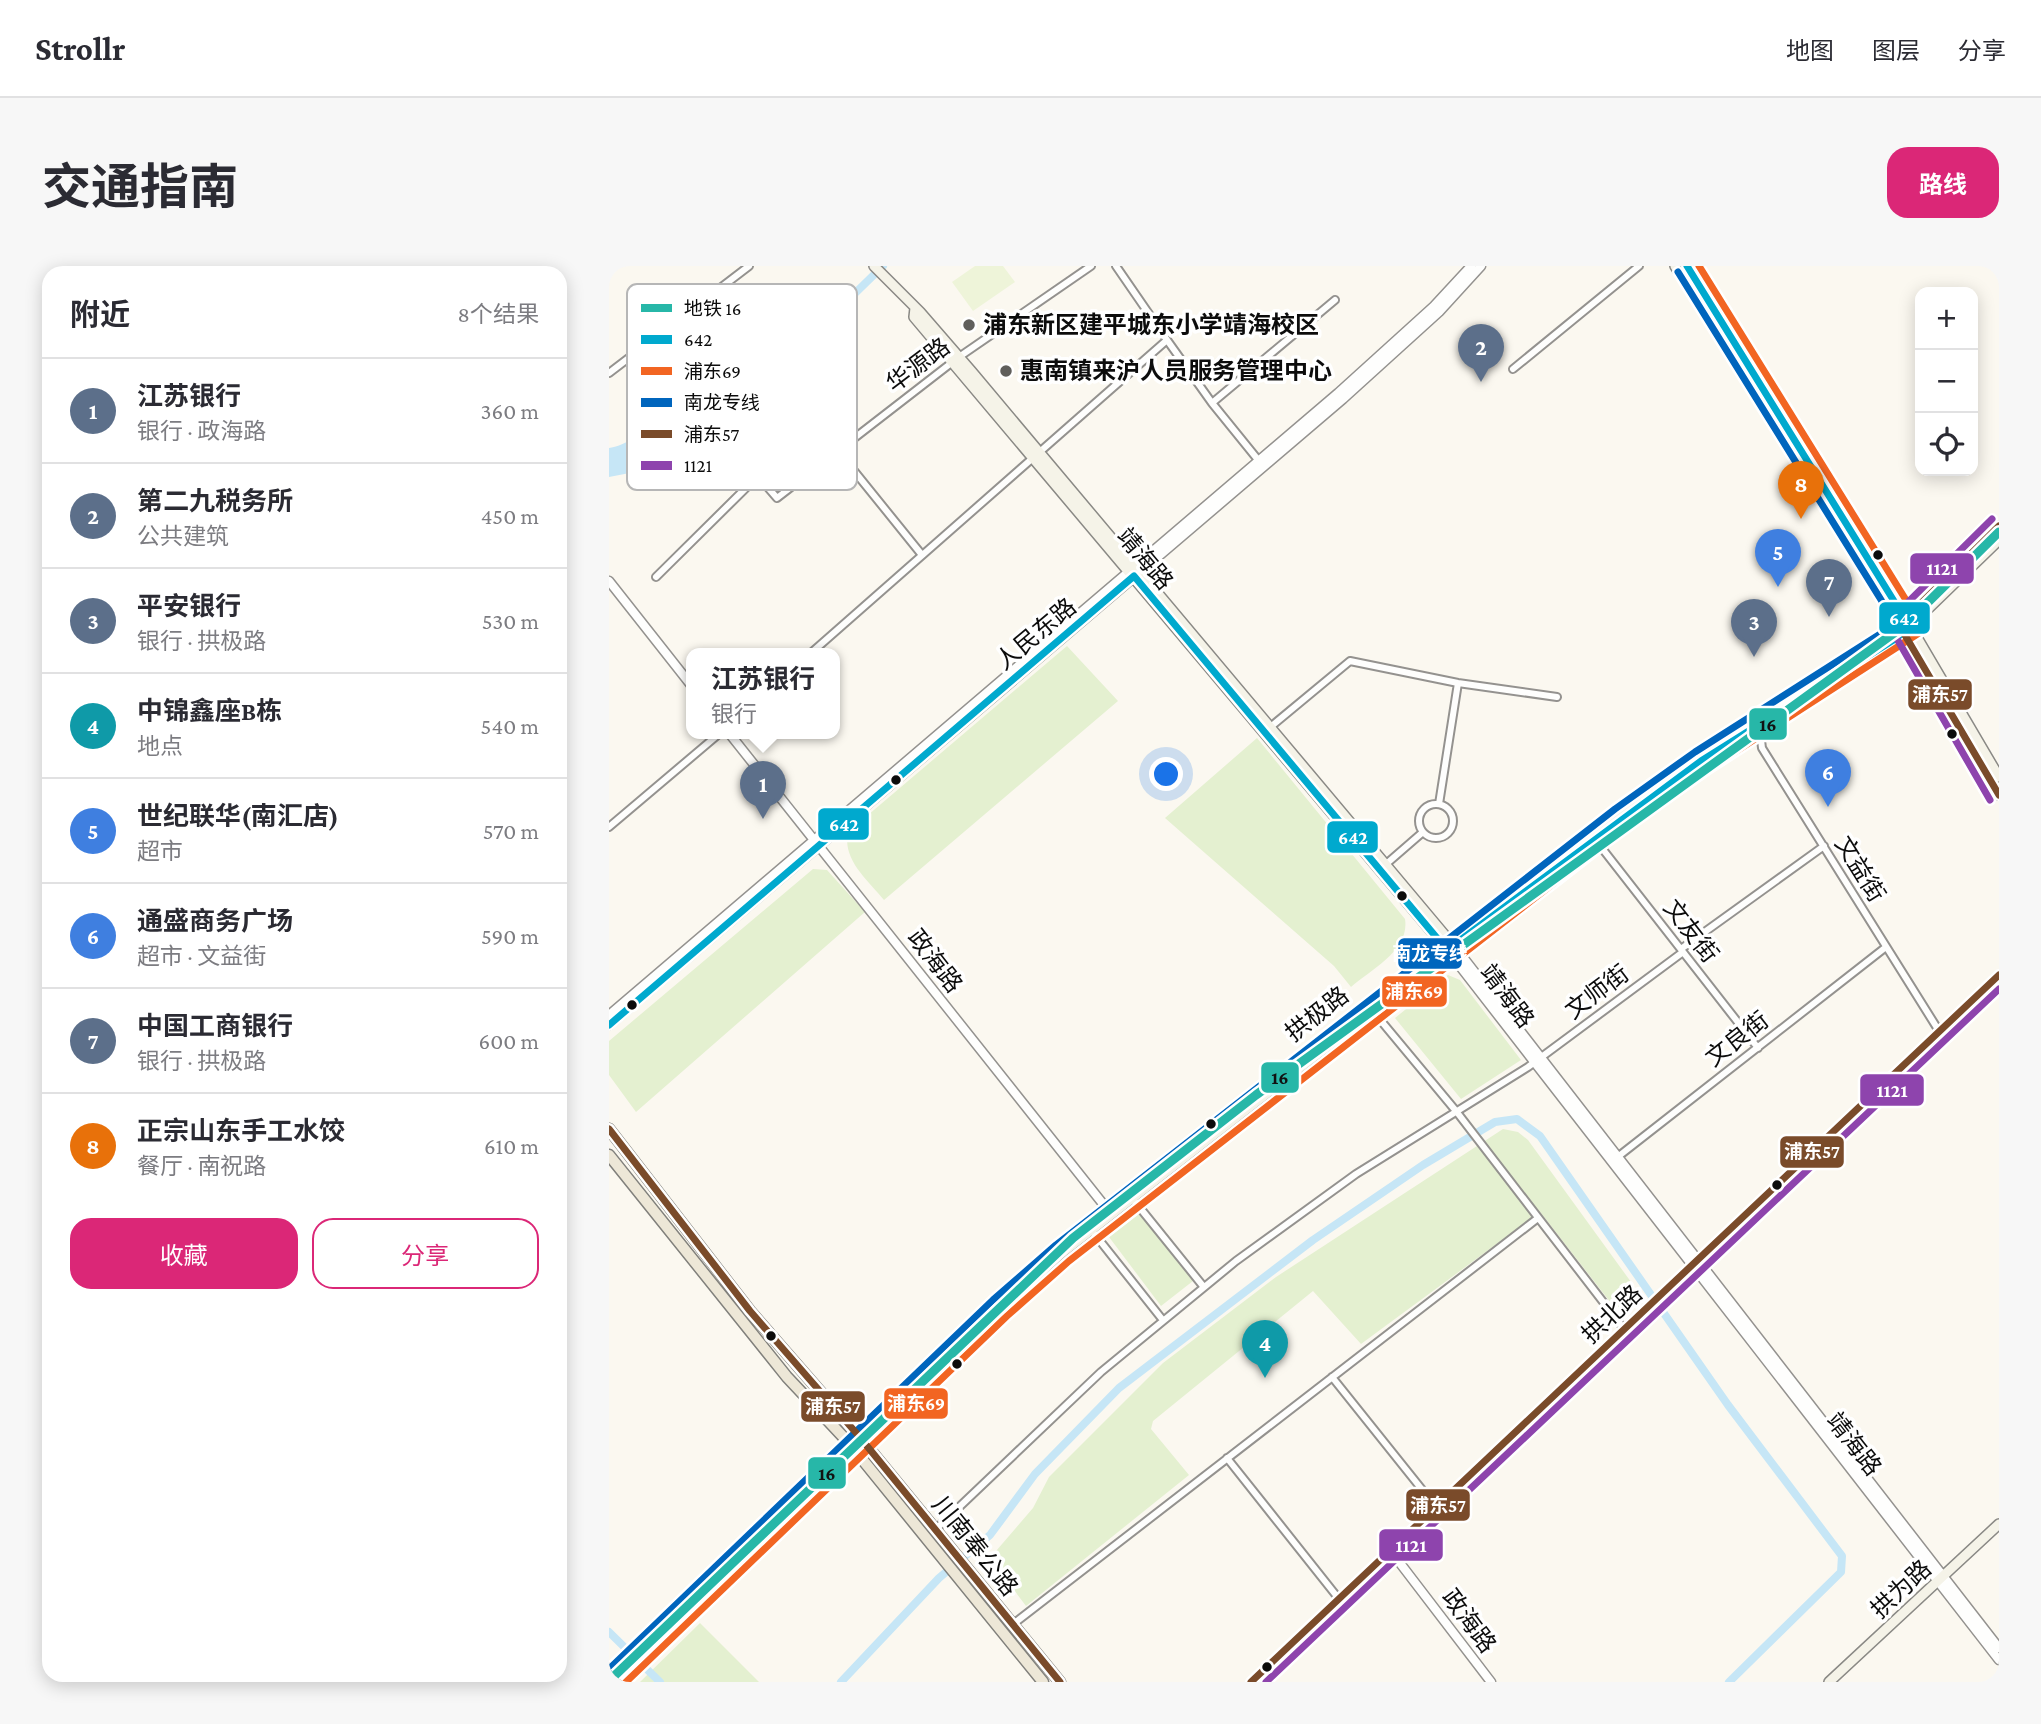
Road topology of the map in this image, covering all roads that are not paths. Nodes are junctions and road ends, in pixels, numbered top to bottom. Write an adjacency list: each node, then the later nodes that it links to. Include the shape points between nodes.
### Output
1 (749, 266): 10 (street)
2 (874, 266): 14 (main road, 靖海路)
3 (1091, 266): 14 (street, 华源路)
4 (1116, 266): 12 (street)
5 (1471, 266): 20 (street, 人民东路, via 1395,342)
6 (1481, 266): 28 (street, 人民东路, via 1374,372)
7 (1639, 266): 15 (street)
8 (1675, 266): 31 (main road)
9 (1687, 266): 31 (main road)
10 (725, 284)
11 (1335, 300): 17 (street)
12 (1167, 340): 17 (street); 19 (street)
13 (627, 359): 16 (street)
14 (956, 360): 18 (street, 华源路); 19 (main road, 靖海路)
15 (1513, 369)
16 (609, 373)
17 (1212, 403): 20 (street)
18 (857, 436)
19 (1036, 454): 27 (street); 28 (main road, 靖海路)
20 (1259, 461): 28 (street, 人民东路)
21 (857, 475): 27 (street)
22 (744, 490): 29 (street, 华源路)
23 (770, 490): 24 (street, 华源路, via 777,498)
24 (787, 490)
25 (1999, 526): 31 (main road, 拱极路)
26 (1999, 540): 31 (main road, 拱极路)
27 (922, 555): 32 (street)
28 (1135, 570): 37 (main road, 靖海路); 46 (street, 人民东路)
29 (656, 577)
30 (609, 581): 33 (street)
31 (1905, 626): 36 (main road, 拱极路); 40 (main road); 41 (main road); 49 (main road, 拱极路, via 1696,754)
32 (817, 648)
33 (686, 679)
34 (1458, 683): 35 (street); 37 (street, via 1350,661); 42 (street)
35 (1557, 697)
36 (1759, 724): 45 (main road, 拱极路); 47 (street, 文益街, via 1762,748)
37 (1268, 729): 48 (main road, 靖海路)
38 (712, 739): 43 (street)
39 (734, 739): 46 (street, 政海路)
40 (1999, 777)
41 (1999, 795)
42 (1439, 804): 44 (street, via 1422,810); 44 (street, via 1452,815 1450,830 1438,838)
43 (609, 827)
44 (1423, 832): 48 (street)
45 (1594, 838): 49 (main road, 拱极路); 51 (street, 文友街)
46 (816, 842): 54 (street, 人民东路); 55 (street, 人民东路); 64 (street, 政海路)
47 (1824, 846): 50 (street, 文益街); 51 (street, 文师街)
48 (1383, 866): 49 (main road, 靖海路)
49 (1448, 945): 53 (main road, 拱极路); 58 (street, 靖海路); 63 (main road, 拱极路)
50 (1886, 947): 56 (street, 文益街); 57 (street, 文良街)
51 (1682, 951): 57 (street, 文友街); 58 (street, 文师街)
52 (1999, 975): 56 (street, 拱北路)
53 (1372, 1010): 59 (street); 63 (main road, 拱极路)
54 (609, 1015)
55 (609, 1025)
56 (1939, 1031): 67 (street, 拱北路)
57 (1758, 1048): 62 (street, 文良街)
58 (1537, 1061): 59 (street, 文师街); 62 (street, 靖海路)
59 (1456, 1111): 65 (street); 68 (street, 文师街, via 1316,1201)
60 (609, 1129): 72 (main road, 川南奉公路, via 750,1311)
61 (609, 1155): 73 (main road, 川南奉公路, via 787,1377)
62 (1614, 1160): 67 (street, 靖海路)
63 (1129, 1194): 64 (main road, 拱极路); 68 (street)
64 (1109, 1210): 66 (main road, 拱极路)
65 (1538, 1218): 70 (street); 71 (street)
66 (1088, 1226): 69 (street); 72 (main road, 拱极路)
67 (1694, 1263): 70 (street, 拱北路); 79 (street, 靖海路)
68 (1203, 1286): 69 (street, 文师街)
69 (1162, 1319): 77 (street, 文师街)
70 (1624, 1329): 75 (street, 拱北路)
71 (1332, 1377): 74 (street); 75 (street)
72 (861, 1438): 73 (main road, 拱极路); 77 (main road, 川南奉公路)
73 (852, 1446): 84 (main road, 拱极路); 87 (main road, 川南奉公路)
74 (1227, 1458): 80 (street); 81 (street)
75 (1436, 1507): 78 (street, 拱北路)
76 (1999, 1524): 79 (main road, 拱为路)
77 (935, 1530): 81 (main road, 川南奉公路)
78 (1390, 1550): 80 (street, 拱北路); 90 (street, 政海路)
79 (1941, 1578): 82 (street, 靖海路); 83 (street, 靖海路); 91 (main road, 拱为路)
80 (1339, 1599): 89 (street, 拱北路)
81 (1012, 1625): 88 (main road, 川南奉公路)
82 (1999, 1648)
83 (1999, 1660)
84 (622, 1665): 85 (main road, 拱极路); 86 (main road, 拱极路)
85 (609, 1672)
86 (611, 1682)
87 (1043, 1682)
88 (1060, 1682)
89 (1251, 1682)
90 (1491, 1682)
91 (1829, 1682)

